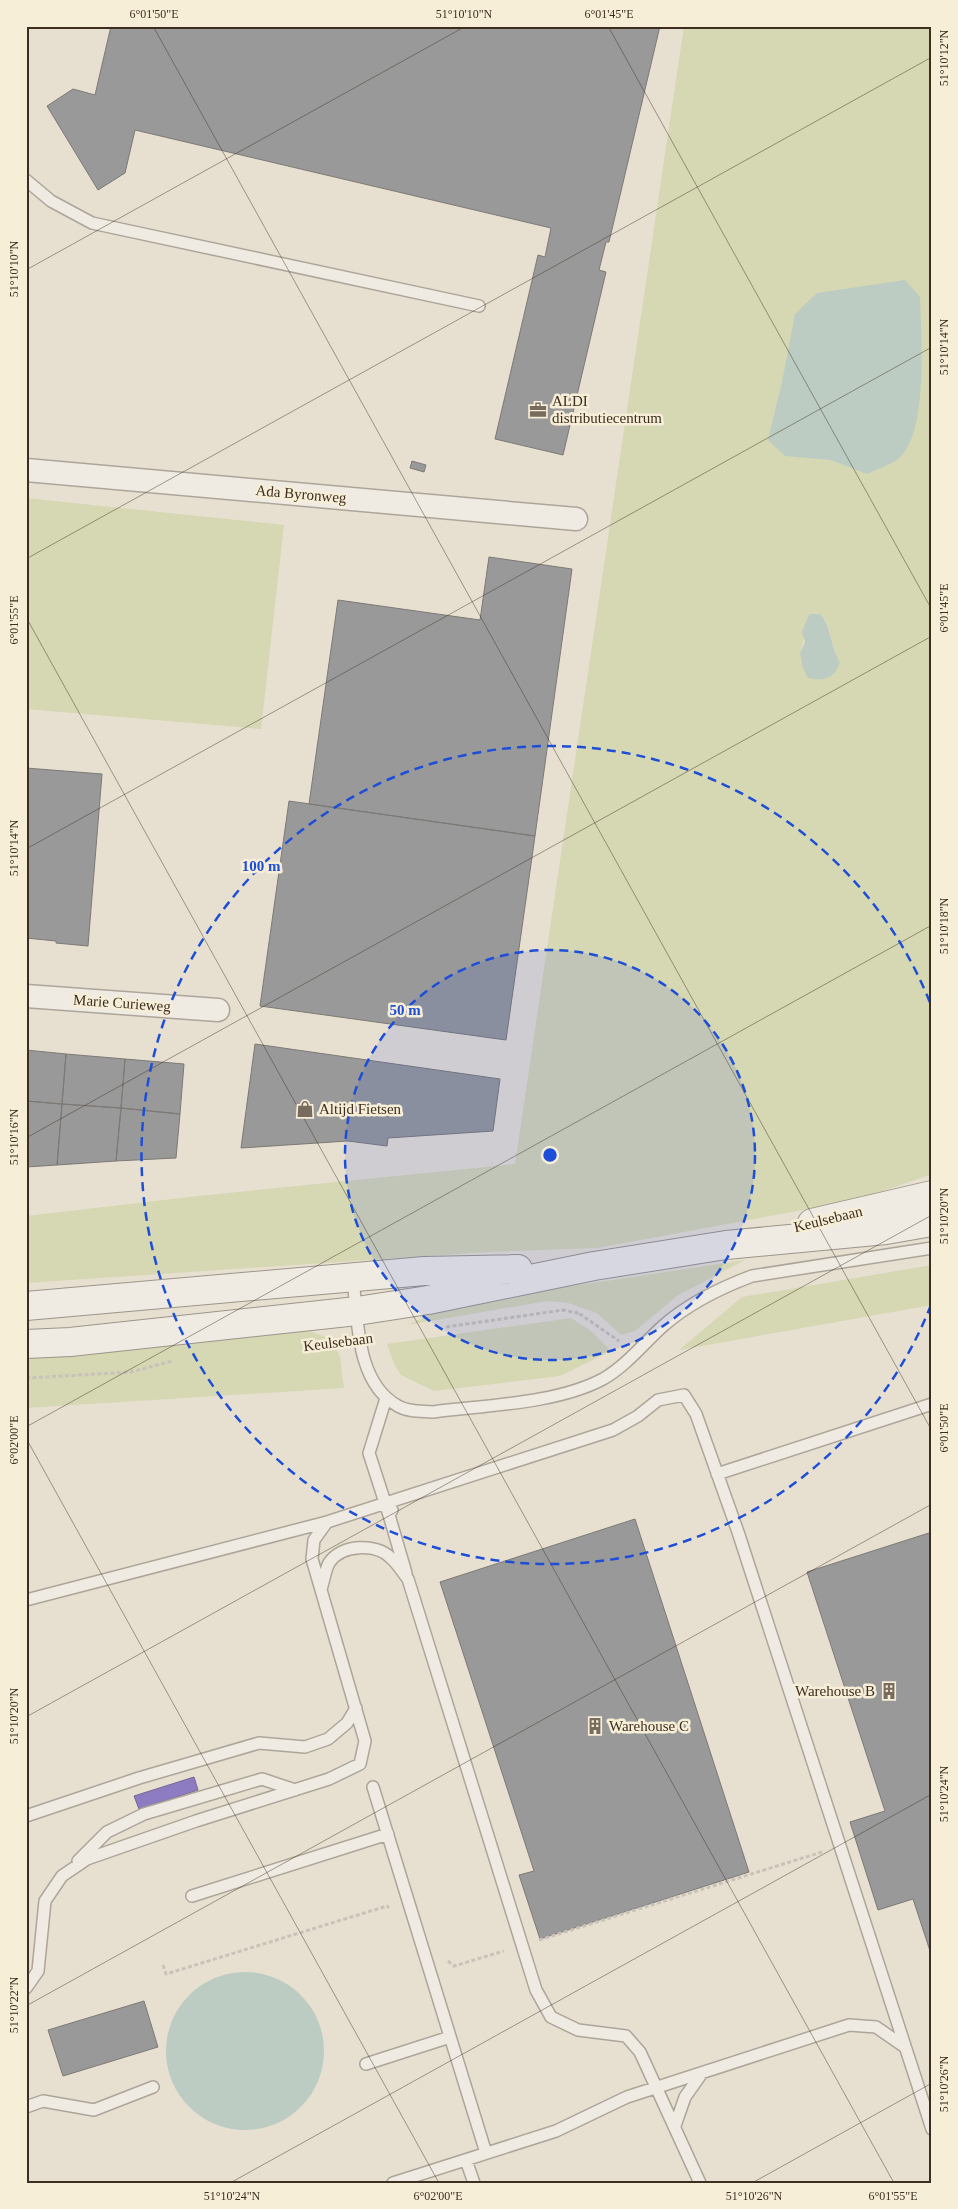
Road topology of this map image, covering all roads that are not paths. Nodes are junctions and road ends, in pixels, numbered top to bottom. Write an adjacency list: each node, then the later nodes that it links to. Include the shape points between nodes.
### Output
1 (26, 180): 2 (lane, via 51,202 92,223)
2 (478, 306)
3 (26, 470): 4 (street, Ada Byronweg)
4 (576, 519)
5 (26, 996): 6 (street, Marie Curieweg)
6 (218, 1010)
7 (932, 1195): 9 (main road, Keulsebaan)
8 (932, 1222): 9 (main road, Keulsebaan, via 886,1230)
9 (726, 1245): 11 (main road, Keulsebaan)
10 (932, 1248): 16 (lane, via 752,1276 726,1286 682,1312 605,1378 554,1397 433,1412 400,1407)
11 (594, 1266): 12 (main road, Keulsebaan, via 424,1272); 14 (main road, Keulsebaan)
12 (353, 1279): 13 (main road, Keulsebaan); 14 (lane)
13 (26, 1306)
14 (357, 1311): 15 (main road, Keulsebaan); 16 (lane, via 367,1370)
15 (26, 1344)
16 (386, 1398): 19 (lane, via 369,1453)
17 (932, 1404): 18 (lane)
18 (717, 1474): 19 (lane, via 696,1414 684,1395 658,1400 613,1430 397,1500); 33 (lane)
19 (387, 1509): 20 (lane); 21 (lane)
20 (328, 1522): 22 (lane, via 314,1540 312,1559); 23 (lane)
21 (408, 1580): 22 (lane, via 391,1557 380,1551 353,1548 338,1552 328,1564); 37 (lane, via 536,1990 550,2017 578,2030 626,2036 640,2052)
22 (321, 1591): 24 (lane)
23 (26, 1600)
24 (356, 1708): 26 (lane, via 365,1741 360,1764); 27 (lane, via 347,1723 328,1739 305,1747 259,1743)
25 (373, 1787): 28 (lane)
26 (295, 1790): 29 (lane, via 87,1859); 29 (lane, via 262,1779 144,1814 107,1832)
27 (26, 1816)
28 (388, 1834): 30 (lane); 32 (lane)
29 (62, 1876): 31 (lane, via 45,1901 38,1971)
30 (192, 1896)
31 (26, 1988)
32 (450, 2037): 34 (lane); 41 (lane)
33 (905, 2047): 35 (lane, via 876,2027 849,2025); 40 (lane)
34 (366, 2064)
35 (702, 2073): 37 (lane); 39 (lane, via 685,2097)
36 (153, 2087): 38 (lane, via 94,2110 43,2101)
37 (657, 2087): 39 (lane); 41 (lane, via 627,2097 556,2132)
38 (26, 2107)
39 (675, 2126): 45 (lane)
40 (932, 2129)
41 (486, 2153): 42 (lane)
42 (466, 2160): 43 (lane); 44 (lane)
43 (393, 2183)
44 (474, 2183)
45 (700, 2183)

